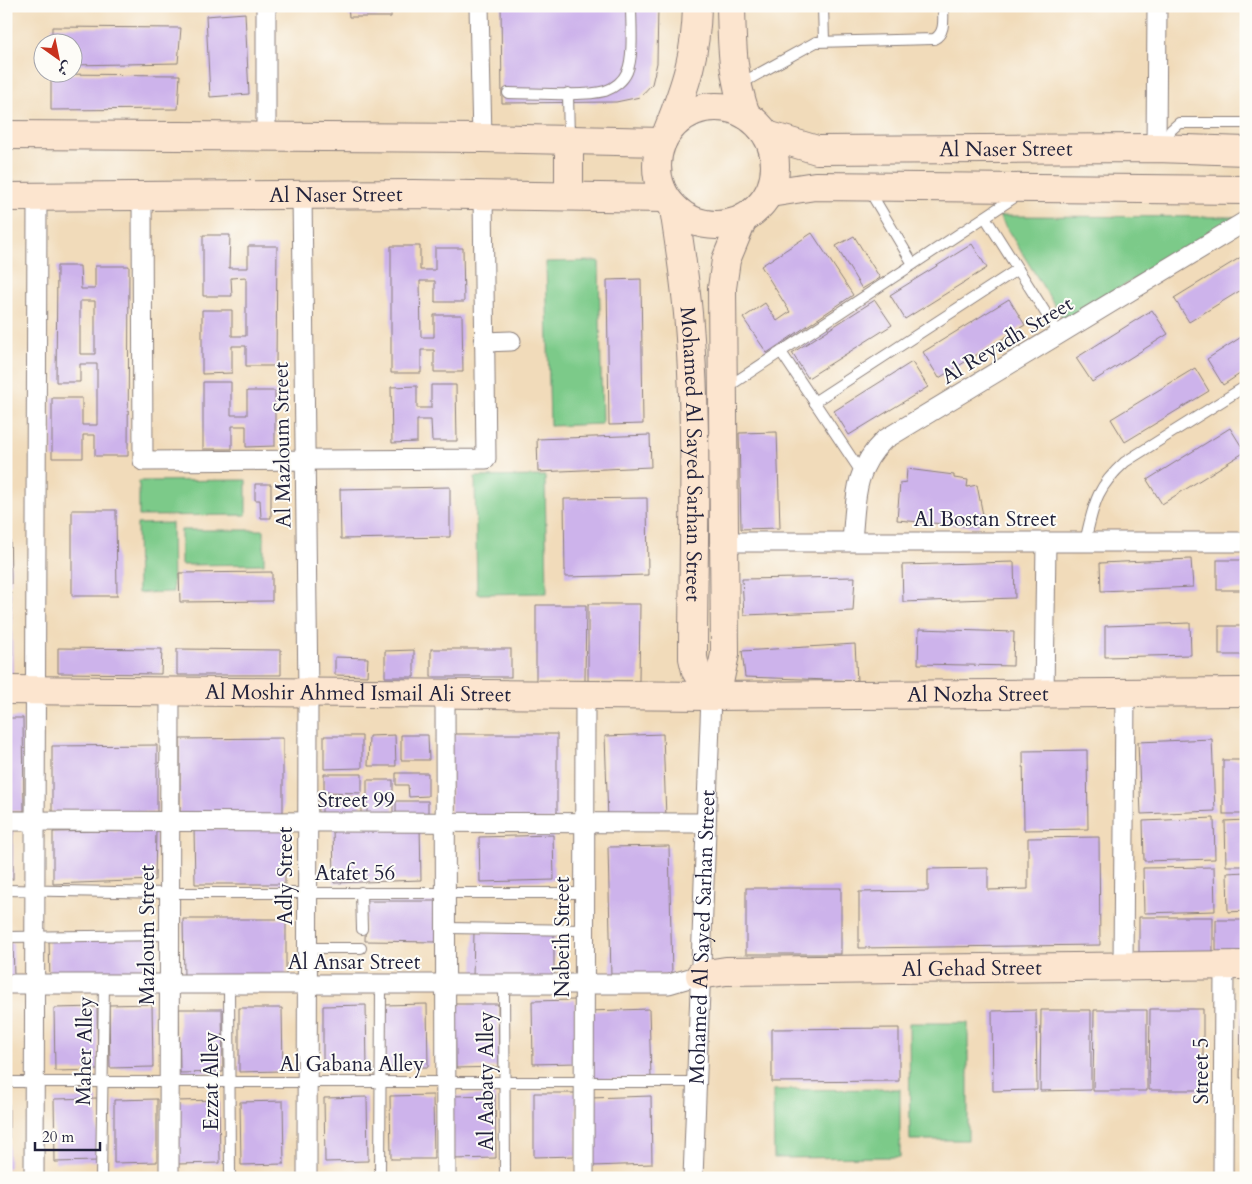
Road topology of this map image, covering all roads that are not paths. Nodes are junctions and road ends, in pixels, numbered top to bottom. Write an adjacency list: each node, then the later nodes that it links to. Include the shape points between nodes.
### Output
1 (266, 6): 17 (street)
2 (479, 6): 18 (street)
3 (631, 6): 12 (lane, via 630,61 621,81 603,92)
4 (823, 6): 9 (lane)
5 (943, 6): 9 (lane, via 943,28 934,39)
6 (1157, 6): 21 (street)
7 (732, 17): 8 (street); 10 (street)
8 (697, 18): 19 (street, via 694,53 687,81)
9 (824, 41): 10 (lane, via 809,45)
10 (736, 86): 13 (street)
11 (508, 93): 12 (lane)
12 (568, 93): 20 (lane)
13 (746, 115): 16 (street); 19 (street, via 728,108 709,107 684,116)
14 (1246, 123): 21 (lane, via 1179,123)
15 (6, 135): 17 (street)
16 (767, 136): 22 (street, Al Naser Street, via 817,150); 27 (street, via 775,158 775,176)
17 (266, 137): 18 (street)
18 (482, 138): 20 (street)
19 (664, 138): 20 (street); 34 (street, via 656,170 659,185)
20 (570, 140): 30 (street)
21 (1159, 148): 22 (street, Al Naser Street); 23 (street, Al Naser Street)
22 (861, 150): 24 (street)
23 (1246, 151)
24 (863, 186): 25 (street, Al Naser Street); 27 (street, Al Naser Street, via 815,186); 38 (lane)
25 (1027, 189): 26 (street, Al Naser Street); 35 (lane)
26 (1246, 190)
27 (770, 193): 36 (street, via 763,204)
28 (302, 195): 29 (street, Al Naser Street); 32 (street, Al Naser Street); 49 (street, Al Mazloum Street)
29 (483, 195): 30 (street, Al Naser Street); 44 (street)
30 (568, 196): 34 (street, Al Naser Street)
31 (6, 197): 33 (street, Al Naser Street)
32 (142, 197): 33 (street, Al Naser Street); 49 (street, via 142,462)
33 (37, 198): 57 (street)
34 (670, 203): 36 (street, via 689,219 706,225 719,226); 41 (street, Mohamed Al Sayed Sarhan Street)
35 (985, 217): 38 (lane); 39 (lane)
36 (743, 219): 40 (street, Mohamed Al Sayed Sarhan Street, via 726,260)
37 (1246, 221): 42 (street, Al Reyadh Street)
38 (913, 264): 45 (lane)
39 (1018, 269): 42 (lane); 48 (lane)
40 (722, 314): 41 (street); 47 (street, Mohamed Al Sayed Sarhan Street)
41 (688, 316): 65 (street, Mohamed Al Sayed Sarhan Street, via 693,658 696,671)
42 (1060, 334): 50 (street, Al Reyadh Street, via 884,440 872,452)
43 (511, 341): 44 (street)
44 (484, 342): 49 (street, via 486,459)
45 (781, 352): 47 (lane); 48 (lane)
46 (1246, 386): 54 (lane, via 1125,462 1108,477 1096,496)
47 (723, 390): 52 (street, Mohamed Al Sayed Sarhan Street)
48 (814, 402): 50 (lane)
49 (305, 460): 61 (street, Al Mazloum Street, via 313,567)
50 (861, 472): 51 (street, Al Reyadh Street)
51 (852, 541): 52 (street, Al Bostan Street); 53 (street, Al Bostan Street)
52 (725, 542): 65 (street, Mohamed Al Sayed Sarhan Street, via 725,654 720,678)
53 (1046, 542): 54 (street, Al Bostan Street); 62 (street)
54 (1085, 542): 55 (street, Al Bostan Street)
55 (1246, 542)
56 (6, 690): 57 (street, Al Moshir Ahmed Ismail Ali Street)
57 (34, 690): 58 (street, Al Moshir Ahmed Ismail Ali Street); 67 (street)
58 (170, 692): 61 (street, Al Moshir Ahmed Ismail Ali Street); 68 (street, Mazloum Street)
59 (1246, 692): 60 (street, Al Nozha Street)
60 (1125, 693): 62 (street, Al Nozha Street); 88 (street)
61 (308, 694): 63 (street, Al Moshir Ahmed Ismail Ali Street); 69 (street, Adly Street)
62 (1044, 694): 65 (street, Al Nozha Street)
63 (445, 695): 64 (street, Al Moshir Ahmed Ismail Ali Street); 70 (street)
64 (585, 695): 65 (street, Al Moshir Ahmed Ismail Ali Street); 71 (street, Nabeih Street)
65 (711, 696): 72 (street, Mohamed Al Sayed Sarhan Street)
66 (6, 822): 67 (street, Street 99)
67 (34, 822): 68 (street, Street 99); 74 (street)
68 (170, 822): 69 (street, Street 99); 78 (street, Mazloum Street)
69 (308, 822): 70 (street, Street 99); 75 (street, Adly Street)
70 (446, 822): 71 (street, Street 99); 77 (street)
71 (585, 823): 72 (street, Street 99); 79 (street, Nabeih Street)
72 (706, 824): 90 (street, Mohamed Al Sayed Sarhan Street)
73 (6, 890): 74 (lane, Atafet 56)
74 (34, 890): 78 (lane, Atafet 56); 84 (street)
75 (307, 891): 76 (lane, Atafet 56); 78 (lane, Atafet 56); 86 (street, Adly Street)
76 (361, 892): 77 (lane, Atafet 56); 81 (lane)
77 (446, 892): 79 (lane, Atafet 56); 80 (street)
78 (170, 893): 83 (street, Mazloum Street)
79 (584, 893): 82 (street, Nabeih Street)
80 (446, 928): 82 (lane); 98 (street)
81 (362, 929)
82 (584, 930): 100 (street, Nabeih Street)
83 (170, 935): 84 (lane); 94 (street, Mazloum Street)
84 (34, 936): 85 (lane); 92 (street)
85 (6, 937)
86 (308, 948): 87 (lane); 96 (street, Adly Street)
87 (361, 948)
88 (1123, 965): 89 (street, Al Gehad Street); 90 (street, Al Gehad Street, via 726,971)
89 (1235, 965): 122 (street, Street 5)
90 (700, 975): 100 (street, Al Ansar Street, via 669,984); 104 (street, Mohamed Al Sayed Sarhan Street)
91 (6, 984): 92 (street, Al Ansar Street)
92 (34, 984): 93 (street, Al Ansar Street); 102 (street)
93 (104, 984): 94 (street, Al Ansar Street); 105 (lane, Maher Alley)
94 (170, 984): 95 (street, Al Ansar Street); 103 (street, Mazloum Street)
95 (229, 984): 96 (street, Al Ansar Street); 106 (lane, Ezzat Alley)
96 (308, 984): 97 (street, Al Ansar Street); 107 (street, Adly Street)
97 (381, 985): 98 (street, Al Ansar Street); 108 (lane)
98 (446, 985): 99 (street, Al Ansar Street); 109 (street)
99 (504, 985): 100 (street, Al Ansar Street); 110 (lane, Al Aabaty Alley)
100 (584, 985): 111 (street, Nabeih Street)
101 (6, 1082): 102 (lane, Al Gabana Alley)
102 (34, 1082): 105 (lane, Al Gabana Alley); 112 (street)
103 (170, 1082): 105 (lane, Al Gabana Alley); 106 (lane, Al Gabana Alley); 114 (street, Mazloum Street)
104 (697, 1082): 111 (lane, Al Gabana Alley); 121 (street, Mohamed Al Sayed Sarhan Street)
105 (103, 1083): 113 (lane, Maher Alley)
106 (230, 1083): 107 (lane, Al Gabana Alley); 115 (lane, Ezzat Alley)
107 (308, 1083): 108 (lane, Al Gabana Alley); 116 (street, Adly Street)
108 (380, 1083): 109 (lane, Al Gabana Alley); 117 (lane)
109 (446, 1083): 110 (lane, Al Gabana Alley); 118 (street)
110 (504, 1083): 111 (lane, Al Gabana Alley); 119 (lane, Al Aabaty Alley)
111 (584, 1084): 120 (street, Nabeih Street)
112 (34, 1178)
113 (101, 1178)
114 (170, 1178)
115 (230, 1178)
116 (307, 1178)
117 (380, 1178)
118 (446, 1178)
119 (505, 1178)
120 (584, 1178)
121 (693, 1178)
122 (1223, 1178)

